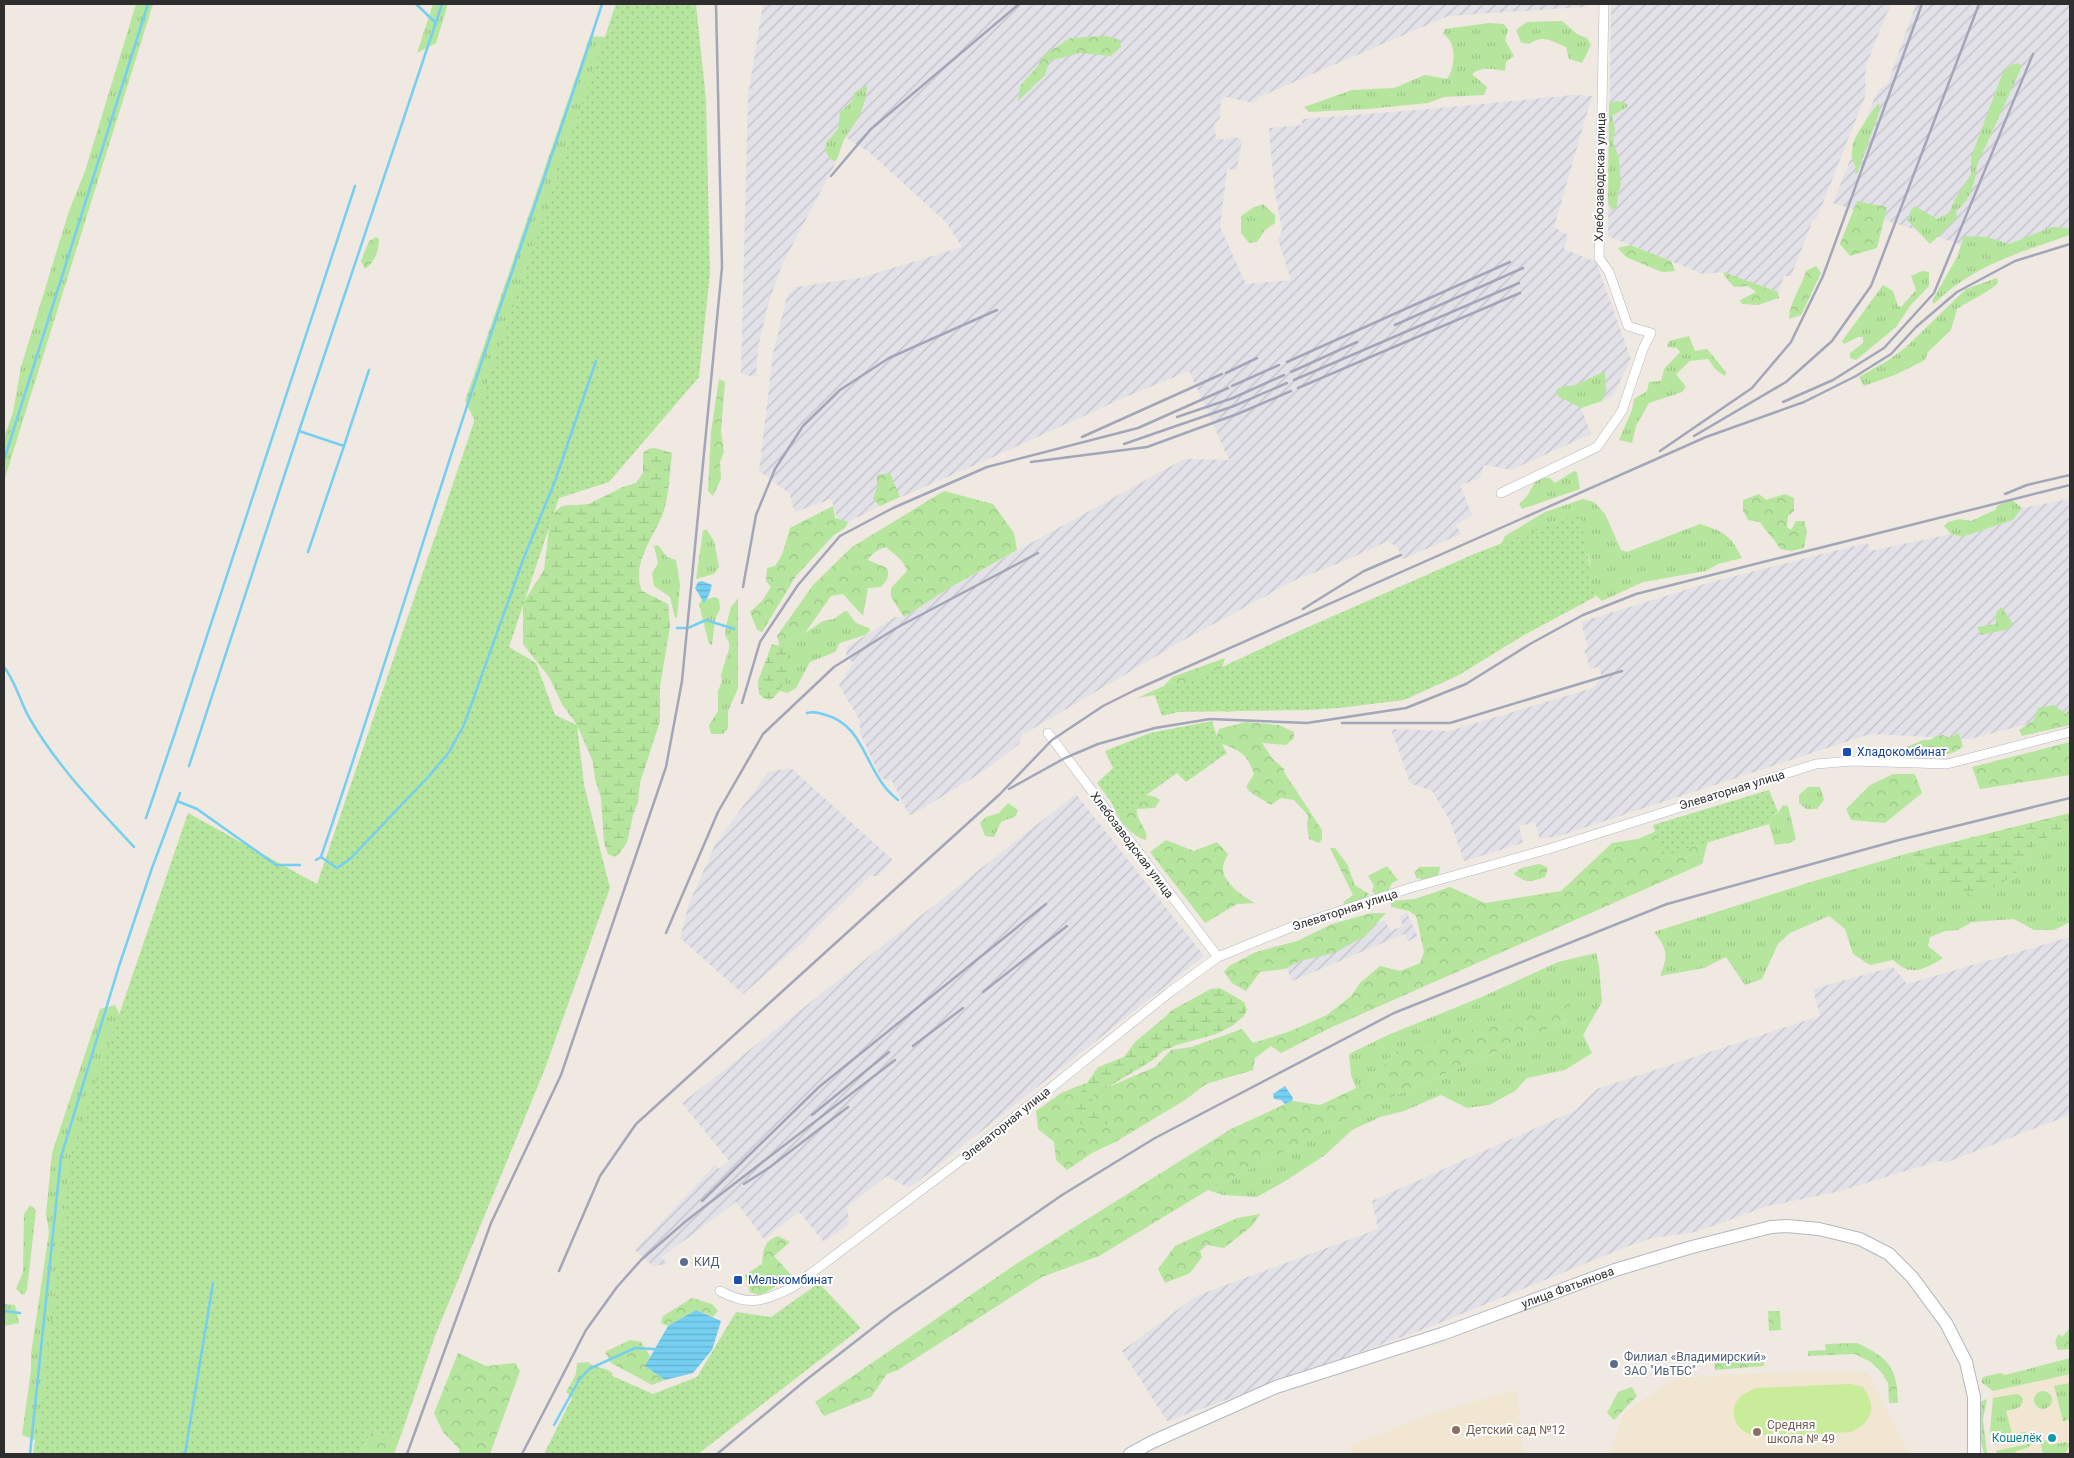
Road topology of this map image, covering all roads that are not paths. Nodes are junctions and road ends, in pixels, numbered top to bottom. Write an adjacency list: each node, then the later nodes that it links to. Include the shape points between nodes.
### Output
1 (1604, 4): 2 (street, Хлебозаводская улица, via 1599,258 1609,272 1628,326 1651,333 1622,411 1597,447)
2 (1501, 493)
3 (2070, 732): 5 (street, Элеваторная улица, via 1948,764 1852,760 1816,764 1552,848 1410,888 1294,926)
4 (1048, 733): 5 (street, Хлебозаводская улица)
5 (1218, 957): 6 (street, Элеваторная улица, via 960,1161 793,1287 775,1296 750,1301 735,1299)
6 (720, 1291)
7 (1130, 1454): 8 (street, улица Фатьянова, via 1276,1387 1442,1334 1616,1270 1692,1247 1770,1227 1787,1226 1819,1229 1860,1239 1889,1254 1912,1277 1946,1322 1966,1362 1974,1397)
8 (1974, 1454)

